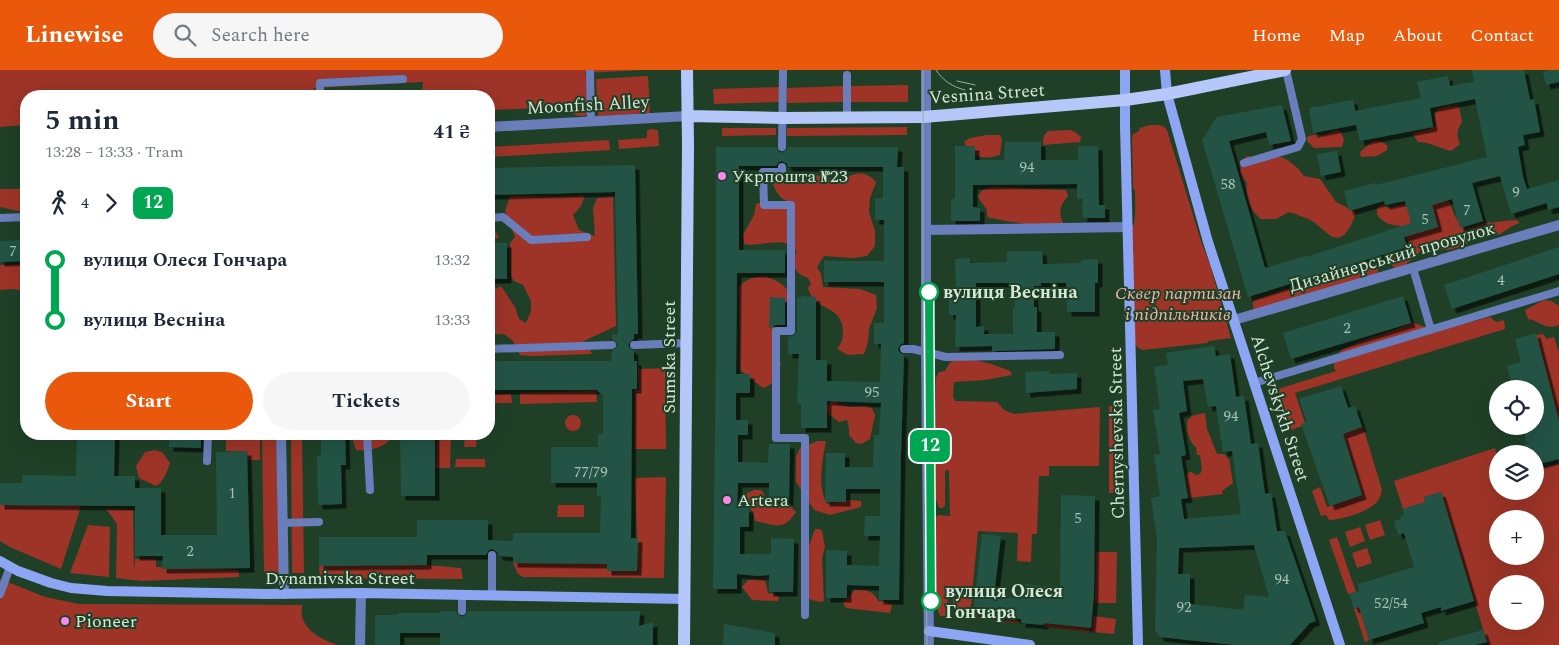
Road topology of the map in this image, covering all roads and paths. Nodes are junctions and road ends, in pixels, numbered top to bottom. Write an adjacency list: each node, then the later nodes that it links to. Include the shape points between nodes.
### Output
1 (590, 70): 17 (lane)
2 (687, 70): 13 (main road, Sumska Street)
3 (783, 70): 16 (lane)
4 (926, 70): 15 (street)
5 (1125, 70): 12 (street, Chernyshevska Street)
6 (1165, 70): 11 (street, Alchevskykh Street)
7 (1285, 70): 11 (main road, Vesnina Street); 20 (lane, via 1302,139 1298,147)
8 (848, 75): 14 (lane)
9 (403, 79): 10 (lane, via 320,83)
10 (320, 90)
11 (1166, 94): 12 (main road, Vesnina Street); 31 (street, Alchevskykh Street)
12 (1125, 100): 15 (main road, Vesnina Street); 25 (street, Chernyshevska Street)
13 (688, 116): 16 (main road, Vesnina Street); 17 (street, Moonfish Alley); 33 (main road, Sumska Street)
14 (847, 117): 15 (main road, Vesnina Street); 16 (main road, Vesnina Street)
15 (926, 117): 27 (street)
16 (783, 118): 19 (lane)
17 (591, 122): 18 (street, Moonfish Alley)
18 (495, 127)
19 (782, 146)
20 (1244, 163)
21 (782, 166): 58 (lane, via 782,172 764,172 764,205 791,205 791,331 776,331 776,438 805,438)
22 (20, 217): 23 (lane)
23 (0, 218)
24 (495, 218): 28 (lane, via 502,217 531,240)
25 (1128, 226): 27 (street); 64 (street, Chernyshevska Street)
26 (1559, 226): 29 (street, Дизайнерський провулок)
27 (926, 230): 38 (street)
28 (587, 237)
29 (1413, 268): 31 (street, Дизайнерський провулок); 32 (lane)
30 (1559, 291): 32 (lane)
31 (1234, 320): 40 (street, Alchevskykh Street)
32 (1431, 330): 40 (lane)
33 (687, 343): 35 (lane); 56 (main road, Sumska Street)
34 (612, 345): 36 (lane)
35 (634, 345)
36 (495, 349)
37 (904, 349): 38 (lane)
38 (926, 352): 39 (lane, via 946,357); 59 (street)
39 (1060, 355)
40 (1254, 383): 65 (street, Alchevskykh Street)
41 (208, 440): 44 (lane)
42 (281, 440): 47 (street)
43 (367, 440): 45 (lane)
44 (208, 461)
45 (370, 490)
46 (319, 522): 47 (lane)
47 (282, 523): 53 (street)
48 (492, 555): 55 (lane)
49 (0, 561): 50 (street, Dynamivska Street)
50 (10, 567): 52 (lane); 53 (street, Dynamivska Street, via 31,577 83,589)
51 (361, 593): 53 (street, Dynamivska Street); 54 (street, Dynamivska Street); 60 (street)
52 (0, 594)
53 (284, 594)
54 (462, 595): 55 (street, Dynamivska Street); 57 (lane)
55 (492, 596): 56 (street, Dynamivska Street)
56 (685, 599): 61 (main road, Sumska Street)
57 (462, 611)
58 (805, 615)
59 (929, 631): 62 (street); 63 (street)
60 (360, 645)
61 (684, 645)
62 (929, 645)
63 (1030, 645)
64 (1138, 645)
65 (1340, 645)

